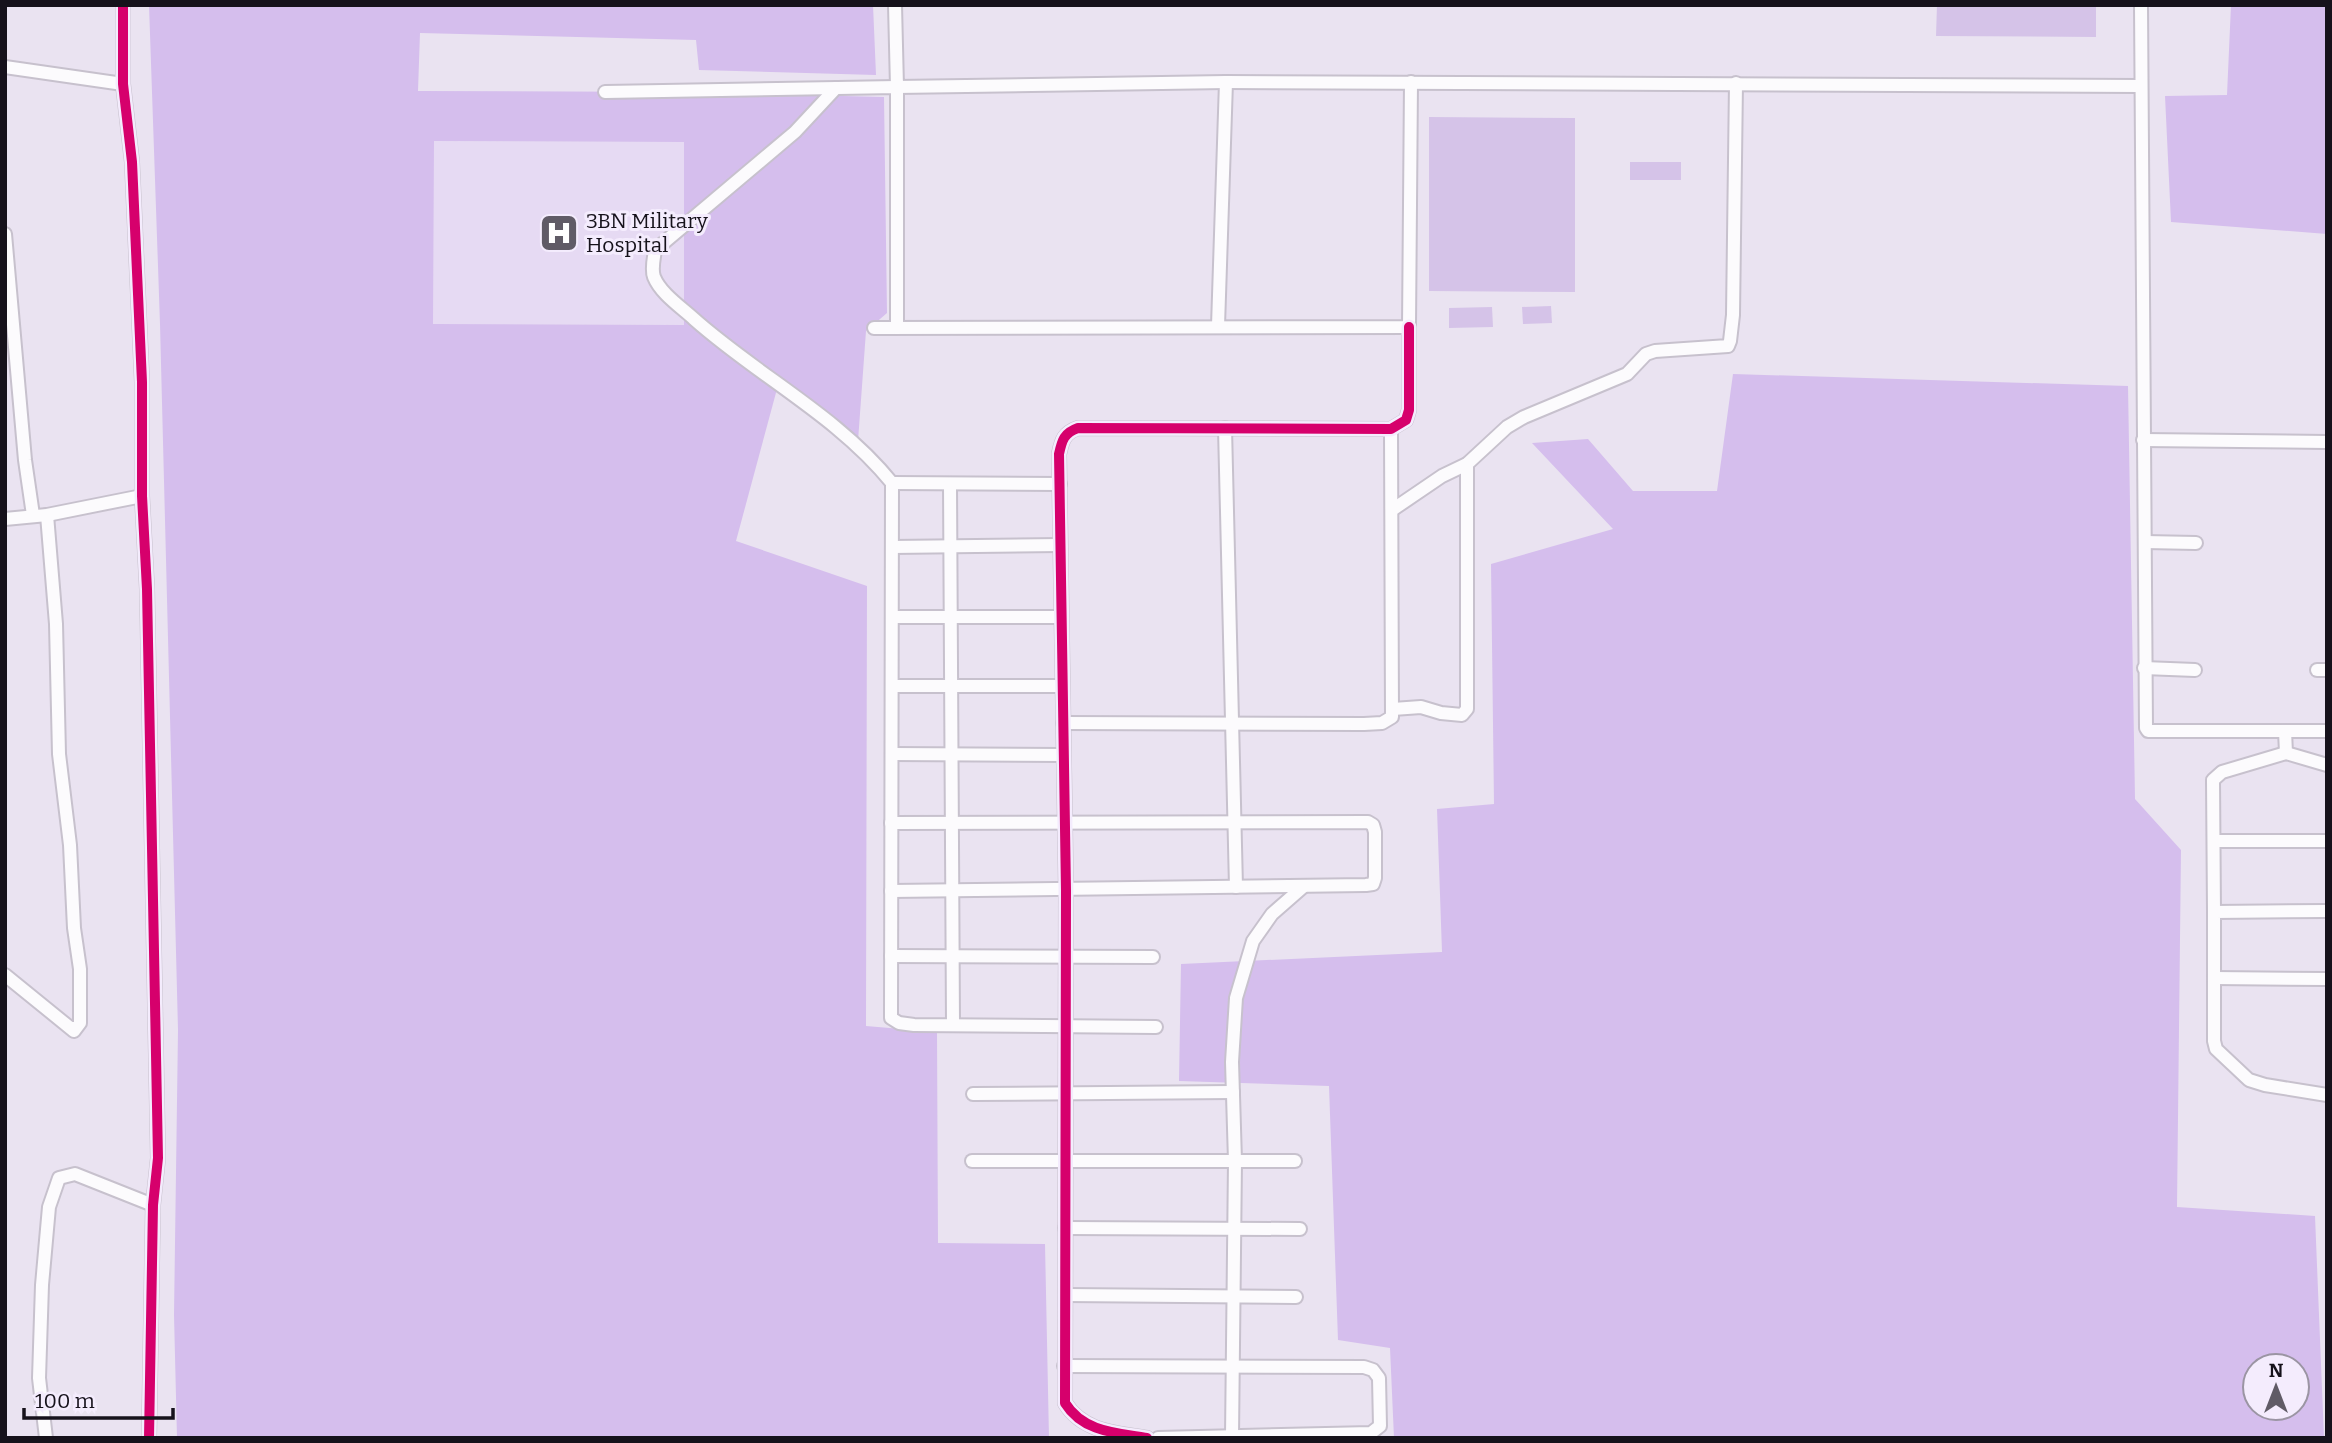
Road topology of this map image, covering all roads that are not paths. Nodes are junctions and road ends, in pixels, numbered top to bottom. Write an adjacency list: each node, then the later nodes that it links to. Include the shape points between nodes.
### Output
1 (123, 5): 8 (street)
2 (895, 5): 10 (street)
3 (2141, 5): 9 (street)
4 (5, 67): 8 (street)
5 (1226, 82): 6 (street); 10 (street); 14 (street)
6 (1411, 82): 7 (street); 15 (street)
7 (1736, 83): 9 (street); 22 (street, via 1733,315 1728,346 1646,354 1627,374 1507,427)
8 (123, 84): 26 (street, via 132,162)
9 (2141, 86): 20 (street)
10 (897, 87): 11 (street); 17 (street)
11 (836, 89): 12 (street); 23 (street, via 795,132 656,250 653,275 664,292 711,334 839,429)
12 (605, 92)
13 (5, 234): 28 (street)
14 (1218, 326): 15 (street); 17 (street)
15 (1409, 327): 19 (street, via 1409,410 1406,420)
16 (874, 328): 17 (street)
17 (897, 328)
18 (1224, 428): 19 (street); 25 (street, via 1069,431 1059,454); 46 (street)
19 (1391, 429): 27 (street)
20 (2143, 440): 21 (street); 31 (street)
21 (2327, 442)
22 (1467, 464): 27 (street); 44 (street, via 1467,709 1462,715 1421,706)
23 (892, 483): 24 (street); 35 (street)
24 (950, 484): 25 (street); 34 (street)
25 (1060, 485): 33 (street)
26 (142, 496): 29 (street); 85 (street, via 158,1144)
27 (1392, 510): 44 (street)
28 (33, 515): 29 (street); 30 (street)
29 (47, 515): 71 (street, via 56,624 59,754 80,969 80,1023 74,1031)
30 (5, 519)
31 (2145, 542): 32 (street); 39 (street)
32 (2196, 543)
33 (1060, 545): 34 (street); 38 (street)
34 (951, 546): 35 (street); 37 (street)
35 (892, 547): 36 (street)
36 (892, 617): 37 (street); 41 (street)
37 (951, 617): 38 (street); 42 (street)
38 (1061, 617): 43 (street)
39 (2144, 668): 40 (street); 47 (street, via 2147,730)
40 (2195, 670)
41 (892, 686): 42 (street); 50 (street)
42 (951, 686): 43 (street); 51 (street)
43 (1062, 686): 45 (street)
44 (1393, 709): 46 (street, via 1392,717 1382,723)
45 (1063, 723): 46 (street); 52 (street)
46 (1232, 723): 56 (street)
47 (2285, 731): 48 (street); 49 (street)
48 (2327, 731)
49 (2286, 753): 53 (street); 58 (street, via 2216,776)
50 (892, 754): 51 (street); 57 (street)
51 (952, 754): 52 (street); 55 (street)
52 (1063, 755): 54 (street)
53 (2327, 765)
54 (1063, 821): 55 (street); 56 (street); 62 (street)
55 (952, 822): 57 (street); 64 (street)
56 (1235, 822): 60 (street, via 1373,825 1373,884); 61 (street)
57 (891, 823): 63 (street)
58 (2214, 841): 59 (street); 66 (street)
59 (2327, 841)
60 (1304, 886): 61 (street); 77 (street, via 1272,914 1253,941 1236,998)
61 (1236, 887): 62 (street)
62 (1066, 890): 64 (street); 69 (street)
63 (891, 891): 64 (street); 67 (street)
64 (952, 891): 68 (street)
65 (2327, 911): 66 (street)
66 (2214, 912): 72 (street)
67 (891, 956): 68 (street); 74 (street, via 891,1018 914,1025)
68 (953, 957): 69 (street); 74 (street)
69 (1066, 957): 70 (street); 75 (street)
70 (1153, 957)
71 (5, 975)
72 (2214, 978): 73 (street); 80 (street, via 2214,1041 2221,1056 2249,1080)
73 (2327, 979)
74 (953, 1025): 75 (street)
75 (1066, 1026): 76 (street); 79 (street)
76 (1156, 1027)
77 (1233, 1092): 79 (street); 82 (street)
78 (973, 1094): 79 (street)
79 (1066, 1094): 84 (street)
80 (2327, 1095)
81 (972, 1161): 84 (street)
82 (1235, 1161): 83 (street); 84 (street); 88 (street)
83 (1294, 1161)
84 (1065, 1162): 86 (street)
85 (153, 1205): 95 (street, via 75,1174 59,1178 50,1207 41,1285 39,1378); 96 (street)
86 (1065, 1228): 88 (street); 89 (street)
87 (1300, 1229): 88 (street)
88 (1235, 1230): 90 (street)
89 (1066, 1295): 90 (street); 92 (street)
90 (1234, 1297): 91 (street); 93 (street)
91 (1296, 1297)
92 (1065, 1366): 93 (street); 97 (street, via 1065,1404 1073,1416 1101,1430)
93 (1233, 1366): 94 (street); 94 (street, via 1373,1370 1378,1378 1380,1426 1371,1433)
94 (1232, 1436): 98 (street)
95 (46, 1438)
96 (149, 1438)
97 (1147, 1438)
98 (1158, 1438)

